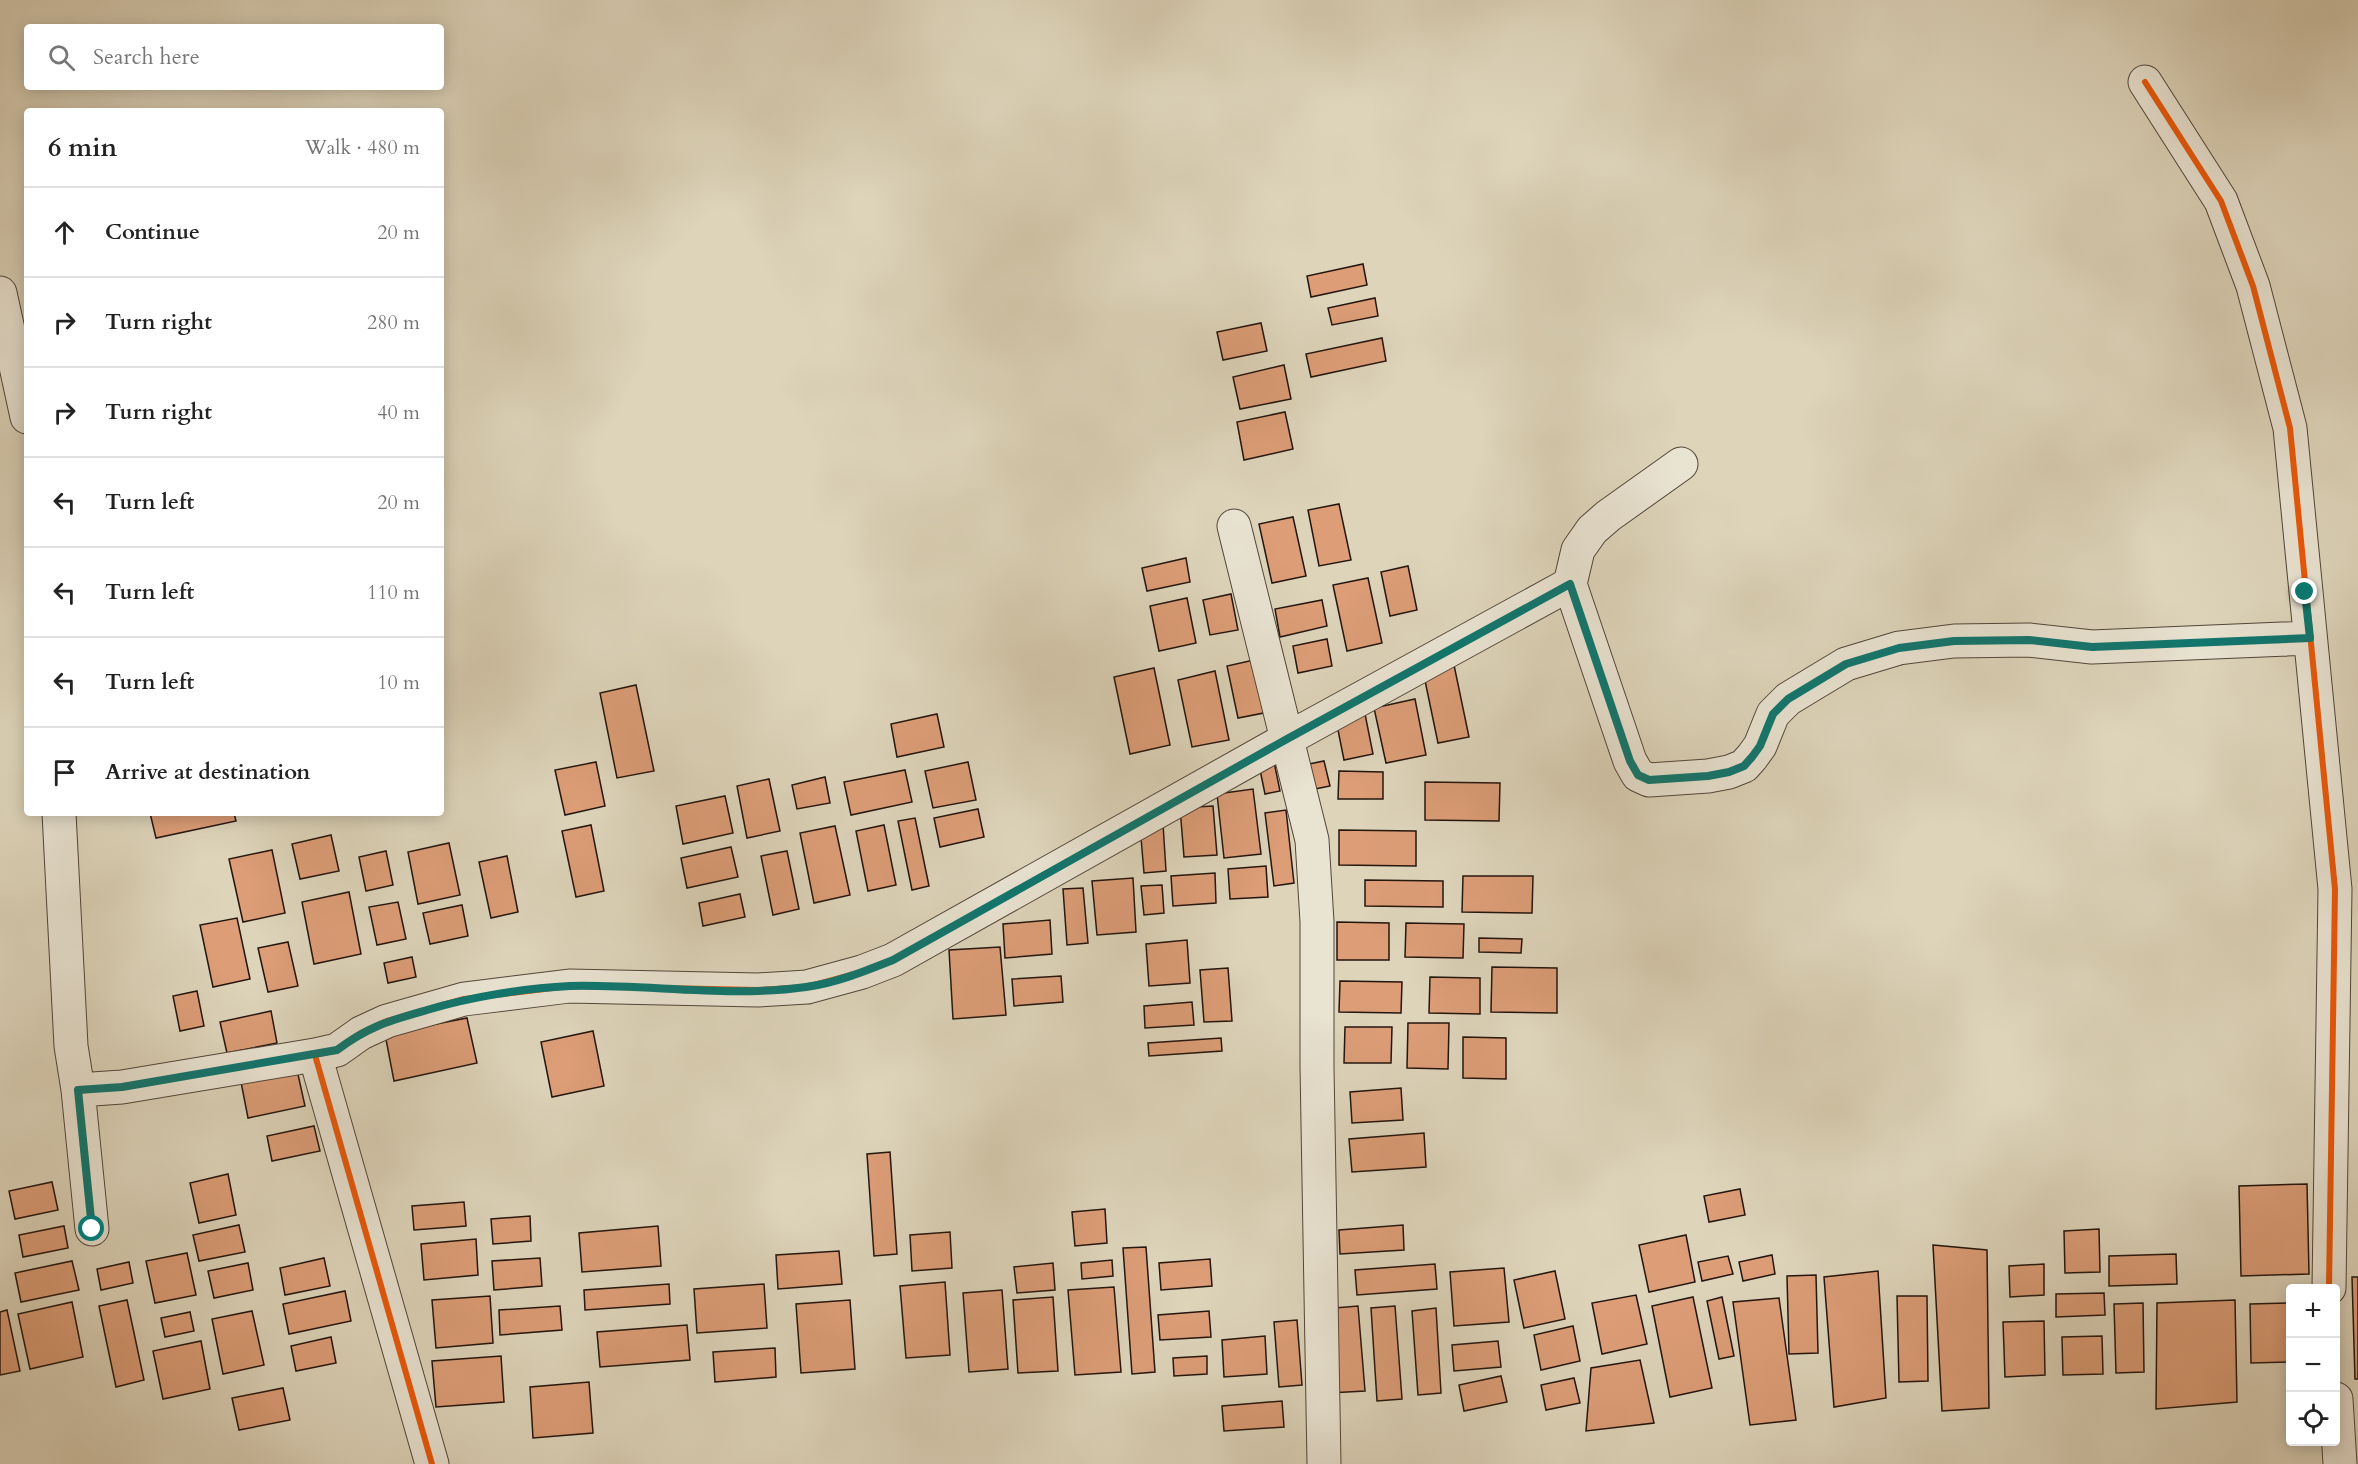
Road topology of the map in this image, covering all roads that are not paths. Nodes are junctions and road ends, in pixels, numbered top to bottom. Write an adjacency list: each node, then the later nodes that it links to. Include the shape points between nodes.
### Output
1 (2145, 82): 7 (street, via 2221,201 2253,286 2290,428)
2 (0, 293): 3 (street)
3 (24, 403)
4 (1681, 464): 6 (street, via 1592,530 1578,550)
5 (1234, 526): 8 (street)
6 (1570, 584): 7 (street, via 1630,761 1638,775 1649,780 1708,776 1744,766 1760,746 1773,714 1788,699 1846,664 1899,648 1954,641 2029,640 2092,647); 8 (street)
7 (2310, 638): 13 (street, via 2335,889)
8 (1287, 739): 10 (street, via 893,960 862,972 807,987 758,990 569,986 464,999 387,1021 337,1050); 16 (street, via 1312,840 1316,910)
9 (59, 816): 11 (street, via 71,1046)
10 (315, 1055): 11 (street, via 122,1087); 15 (street)
11 (78, 1090): 12 (street)
12 (92, 1229)
13 (2330, 1284)
14 (2339, 1446): 17 (street)
15 (432, 1464)
16 (1324, 1464)
17 (2340, 1464)

